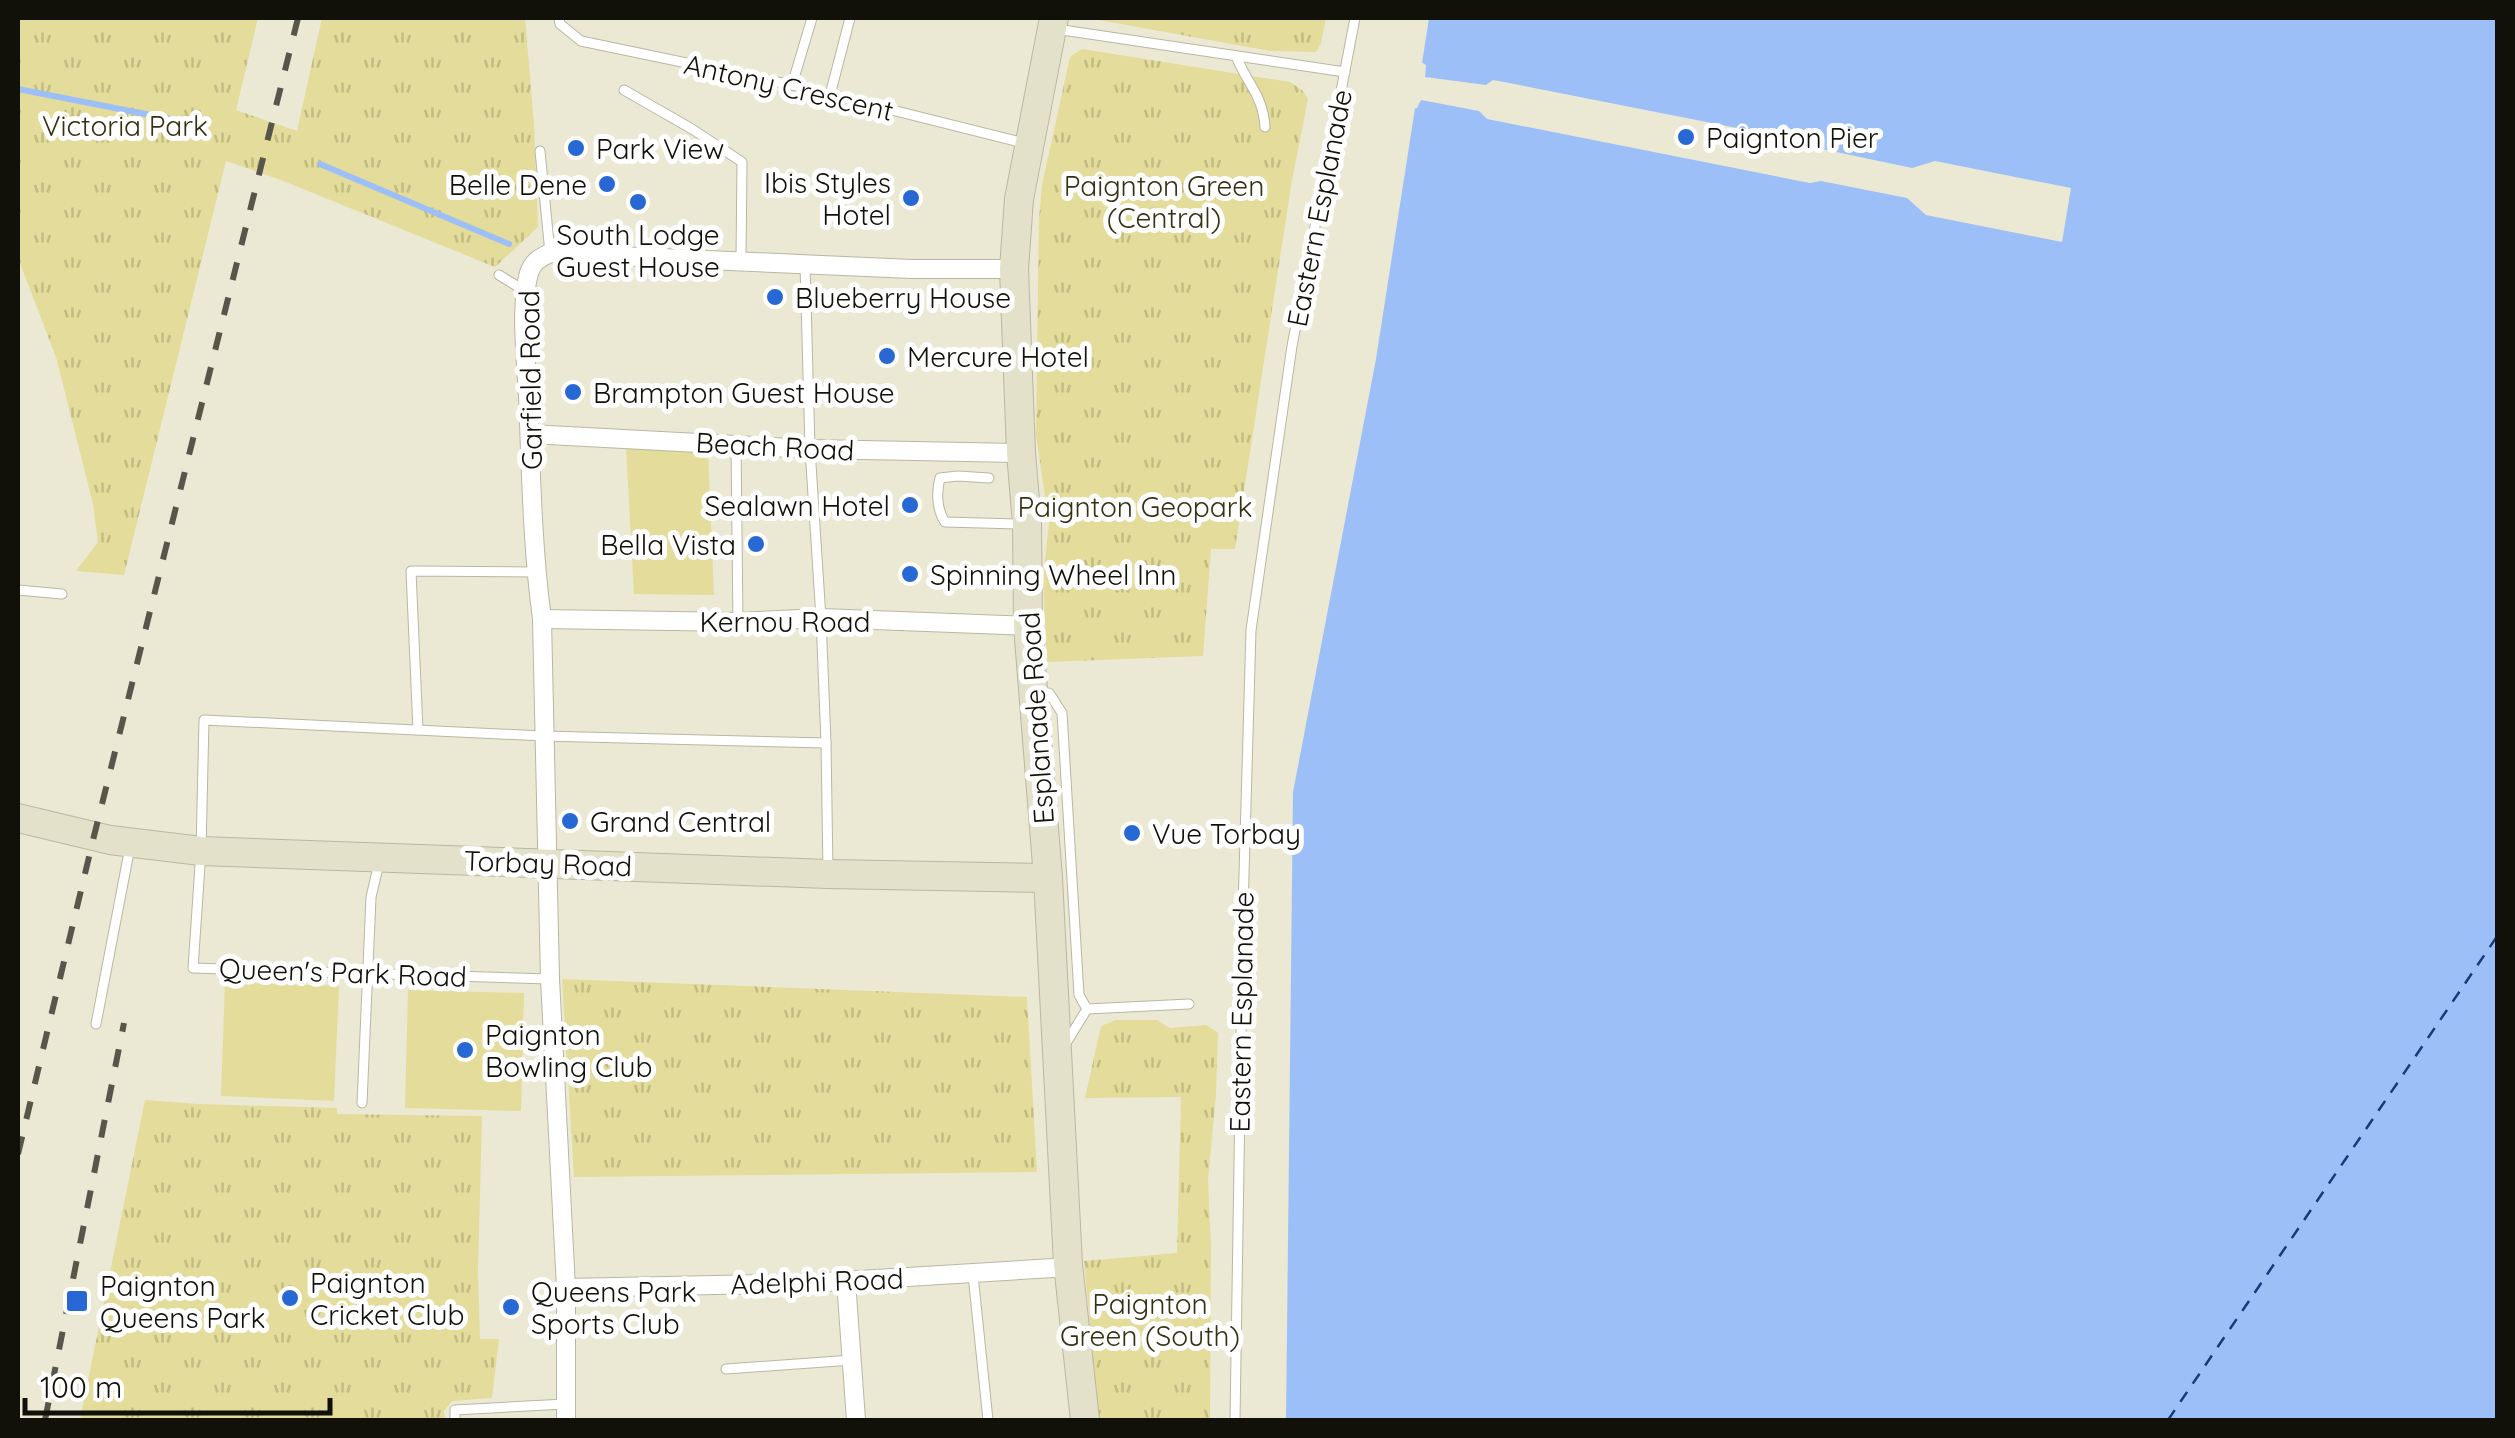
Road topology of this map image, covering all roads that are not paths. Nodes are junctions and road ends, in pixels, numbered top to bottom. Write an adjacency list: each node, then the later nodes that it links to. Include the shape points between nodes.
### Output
1 (559, 18): 8 (lane, Antony Crescent, via 581,41)
2 (812, 18): 8 (lane)
3 (850, 18): 10 (lane)
4 (1355, 18): 7 (lane, Eastern Esplanade)
5 (1053, 23): 6 (lane, Eastern Esplanade); 12 (main road, Esplanade Road)
6 (1236, 56): 7 (lane, Eastern Esplanade); 11 (lane, via 1264,106)
7 (1345, 72): 66 (lane, Eastern Esplanade, via 1292,346 1251,630)
8 (792, 85): 10 (lane, Antony Crescent)
9 (624, 90): 15 (lane, via 742,162)
10 (830, 95): 12 (lane, Antony Crescent)
11 (1265, 127)
12 (1029, 144): 17 (main road, Esplanade Road)
13 (540, 151): 14 (lane)
14 (550, 253): 15 (street, Garfield Road); 19 (street, Garfield Road, via 530,268)
15 (742, 260): 16 (street, Garfield Road)
16 (805, 264): 17 (street, Garfield Road); 22 (lane)
17 (1014, 269): 24 (main road, Esplanade Road)
18 (499, 275): 19 (lane)
19 (526, 291): 20 (street, Garfield Road)
20 (530, 434): 21 (street, Beach Road); 28 (street, Garfield Road)
21 (736, 444): 22 (street, Beach Road); 33 (lane)
22 (810, 449): 23 (street, Beach Road); 31 (lane)
23 (936, 453): 24 (street, Beach Road); 25 (lane)
24 (1021, 453): 27 (main road, Esplanade Road)
25 (940, 478): 26 (lane); 27 (lane, via 945,522)
26 (989, 478)
27 (1028, 524): 34 (main road, Esplanade Road)
28 (535, 572): 32 (street, Garfield Road); 36 (lane, via 412,571)
29 (18, 590): 30 (lane)
30 (62, 594)
31 (821, 618): 33 (street, Kernou Road); 34 (street, Kernou Road); 38 (lane)
32 (542, 620): 33 (street, Kernou Road); 37 (street, Garfield Road)
33 (738, 622)
34 (1028, 626): 35 (main road, Esplanade Road)
35 (1035, 694): 47 (main road, Esplanade Road); 51 (lane, via 1049,692 1062,713 1079,995)
36 (418, 730): 37 (lane); 43 (lane, via 204,720)
37 (543, 736): 38 (lane); 45 (street, Garfield Road)
38 (826, 743): 46 (lane)
39 (18, 818): 40 (main road, Torbay Road)
40 (50, 827): 41 (main road, Torbay Road); 42 (main road, Torbay Road)
41 (18, 836)
42 (130, 844): 43 (main road, Torbay Road); 52 (lane)
43 (200, 850): 44 (main road, Torbay Road); 48 (lane, Queen's Park Road, via 193,968)
44 (380, 856): 45 (main road, Torbay Road); 48 (lane, via 370,897)
45 (546, 863): 46 (main road, Torbay Road); 49 (street, Garfield Road)
46 (828, 874): 47 (main road, Torbay Road)
47 (1048, 878): 53 (main road, Esplanade Road)
48 (368, 972): 49 (lane, Queen's Park Road); 54 (lane)
49 (550, 979): 58 (street, Garfield Road)
50 (1189, 1004): 51 (lane)
51 (1087, 1009): 53 (lane)
52 (96, 1024)
53 (1056, 1056): 55 (main road, Esplanade Road)
54 (362, 1103)
55 (1069, 1268): 56 (street, Adelphi Road); 65 (main road, Esplanade Road)
56 (973, 1274): 57 (street, Adelphi Road); 64 (lane)
57 (846, 1281): 58 (street, Adelphi Road); 59 (street)
58 (566, 1288): 61 (street, Garfield Road)
59 (852, 1360): 60 (lane); 63 (street)
60 (726, 1369)
61 (566, 1412): 62 (lane, via 455,1410)
62 (454, 1420)
63 (856, 1420)
64 (988, 1420)
65 (1085, 1420)
66 (1235, 1420)

